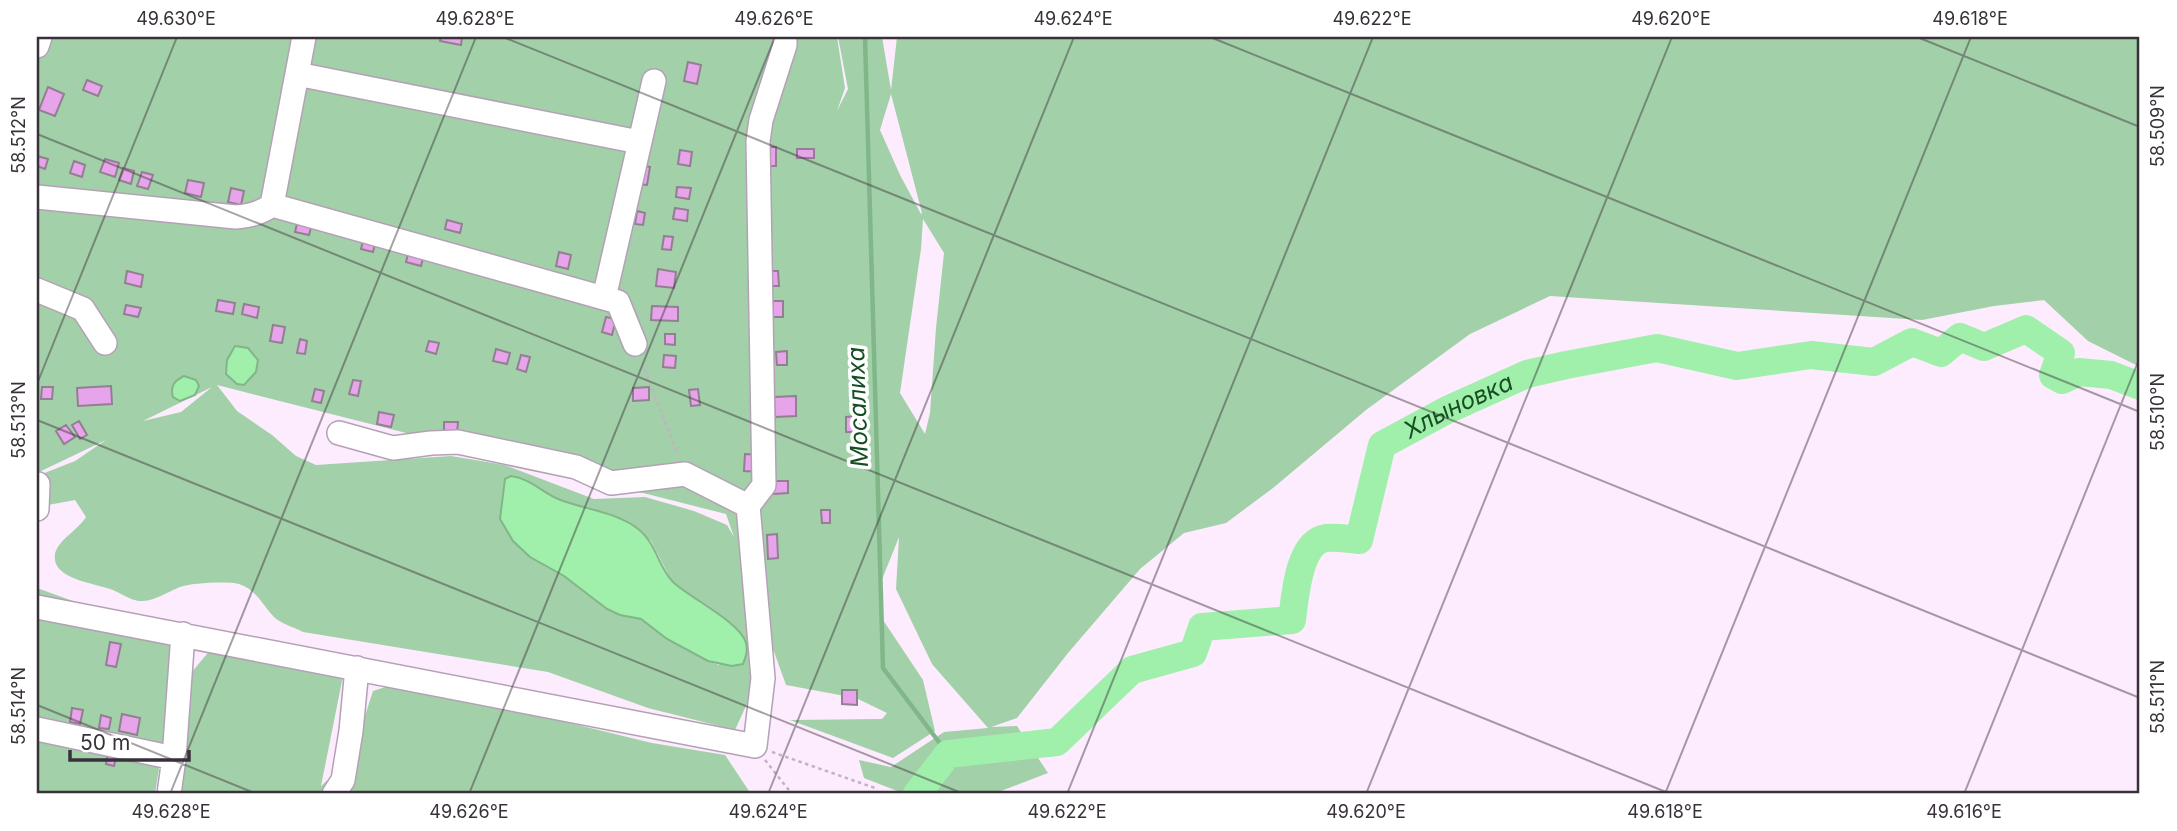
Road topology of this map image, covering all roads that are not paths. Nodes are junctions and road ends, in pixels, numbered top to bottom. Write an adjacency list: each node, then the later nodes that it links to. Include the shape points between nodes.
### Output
1 (40, 37): 4 (street)
2 (304, 37): 5 (street)
3 (785, 37): 16 (street, via 758,141 764,485)
4 (37, 46)
5 (297, 74): 7 (street); 9 (street)
6 (654, 81): 7 (street)
7 (639, 142): 11 (street)
8 (37, 197): 9 (street, via 236,217)
9 (272, 205): 11 (street)
10 (37, 290): 12 (street, via 83,309)
11 (604, 298): 13 (street, via 618,302)
12 (105, 343)
13 (635, 344)
14 (340, 433): 16 (street, via 393,448 458,442 576,467 611,483 685,474)
15 (38, 484): 17 (street)
16 (748, 506): 20 (street, via 764,678 755,746)
17 (37, 509)
18 (37, 607): 19 (street)
19 (183, 634): 20 (street); 22 (street)
20 (357, 668): 24 (street, via 343,780)
21 (37, 729): 22 (street)
22 (174, 758): 23 (street)
23 (169, 794)
24 (334, 794)

